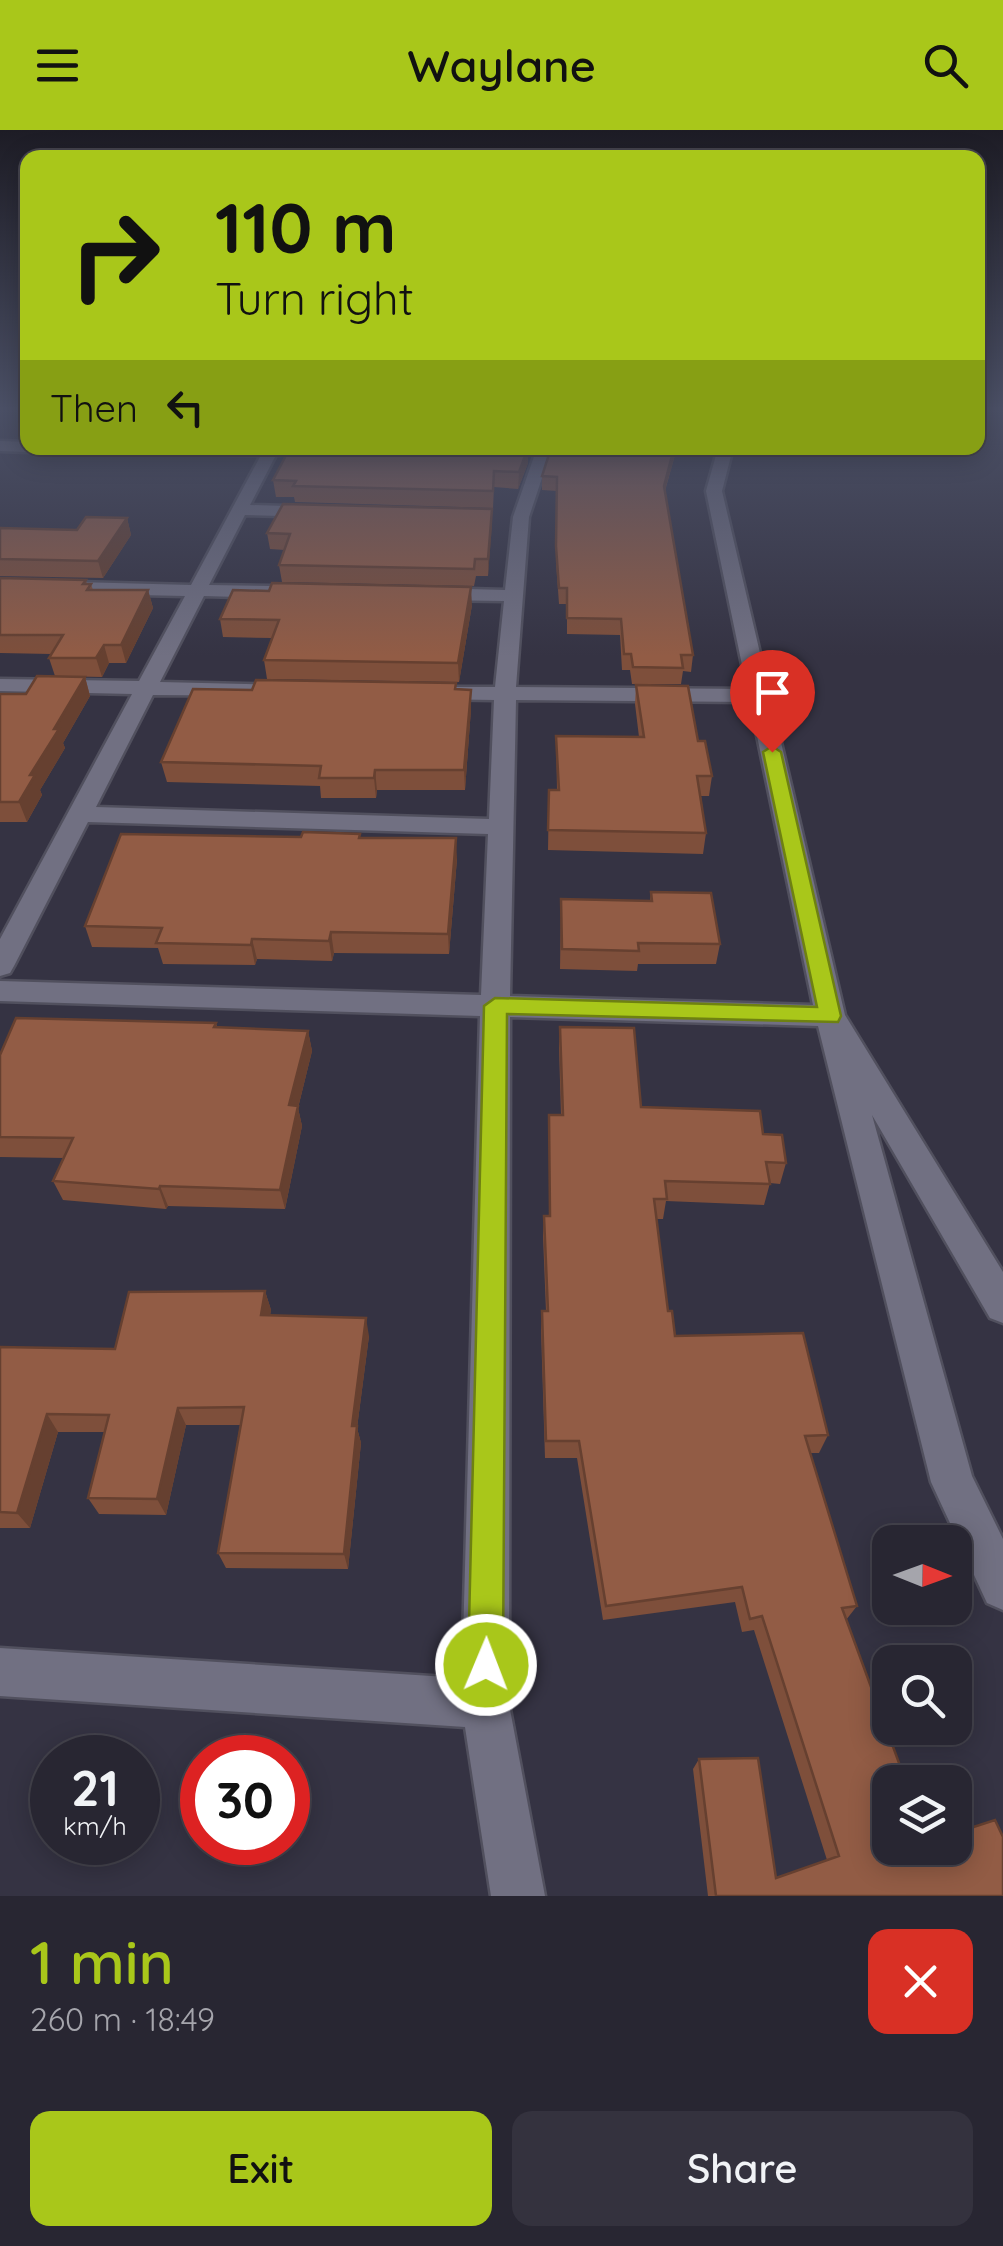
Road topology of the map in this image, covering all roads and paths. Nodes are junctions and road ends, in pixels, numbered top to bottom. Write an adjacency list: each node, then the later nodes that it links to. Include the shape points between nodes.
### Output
1 (247, 491): 4 (street)
2 (521, 491): 10 (street, via 511,517)
3 (714, 491): 16 (street)
4 (237, 510): 5 (street); 7 (street)
5 (331, 512)
6 (0, 586): 7 (street)
7 (194, 591): 8 (street); 12 (street)
8 (294, 592)
9 (414, 594): 10 (street)
10 (514, 596): 15 (street)
11 (0, 684): 12 (street)
12 (144, 688): 13 (street); 17 (street)
13 (315, 691)
14 (410, 693): 15 (street)
15 (505, 694): 16 (street); 18 (street)
16 (760, 696): 22 (street)
17 (78, 814): 18 (street); 19 (street)
18 (500, 827): 21 (street)
19 (0, 966)
20 (0, 991): 21 (street)
21 (495, 1006): 22 (street); 26 (street)
22 (830, 1016): 23 (street); 24 (street, via 952,1482)
23 (1003, 1306)
24 (1003, 1587)
25 (0, 1672): 26 (street)
26 (485, 1704): 27 (street)
27 (518, 1896)

